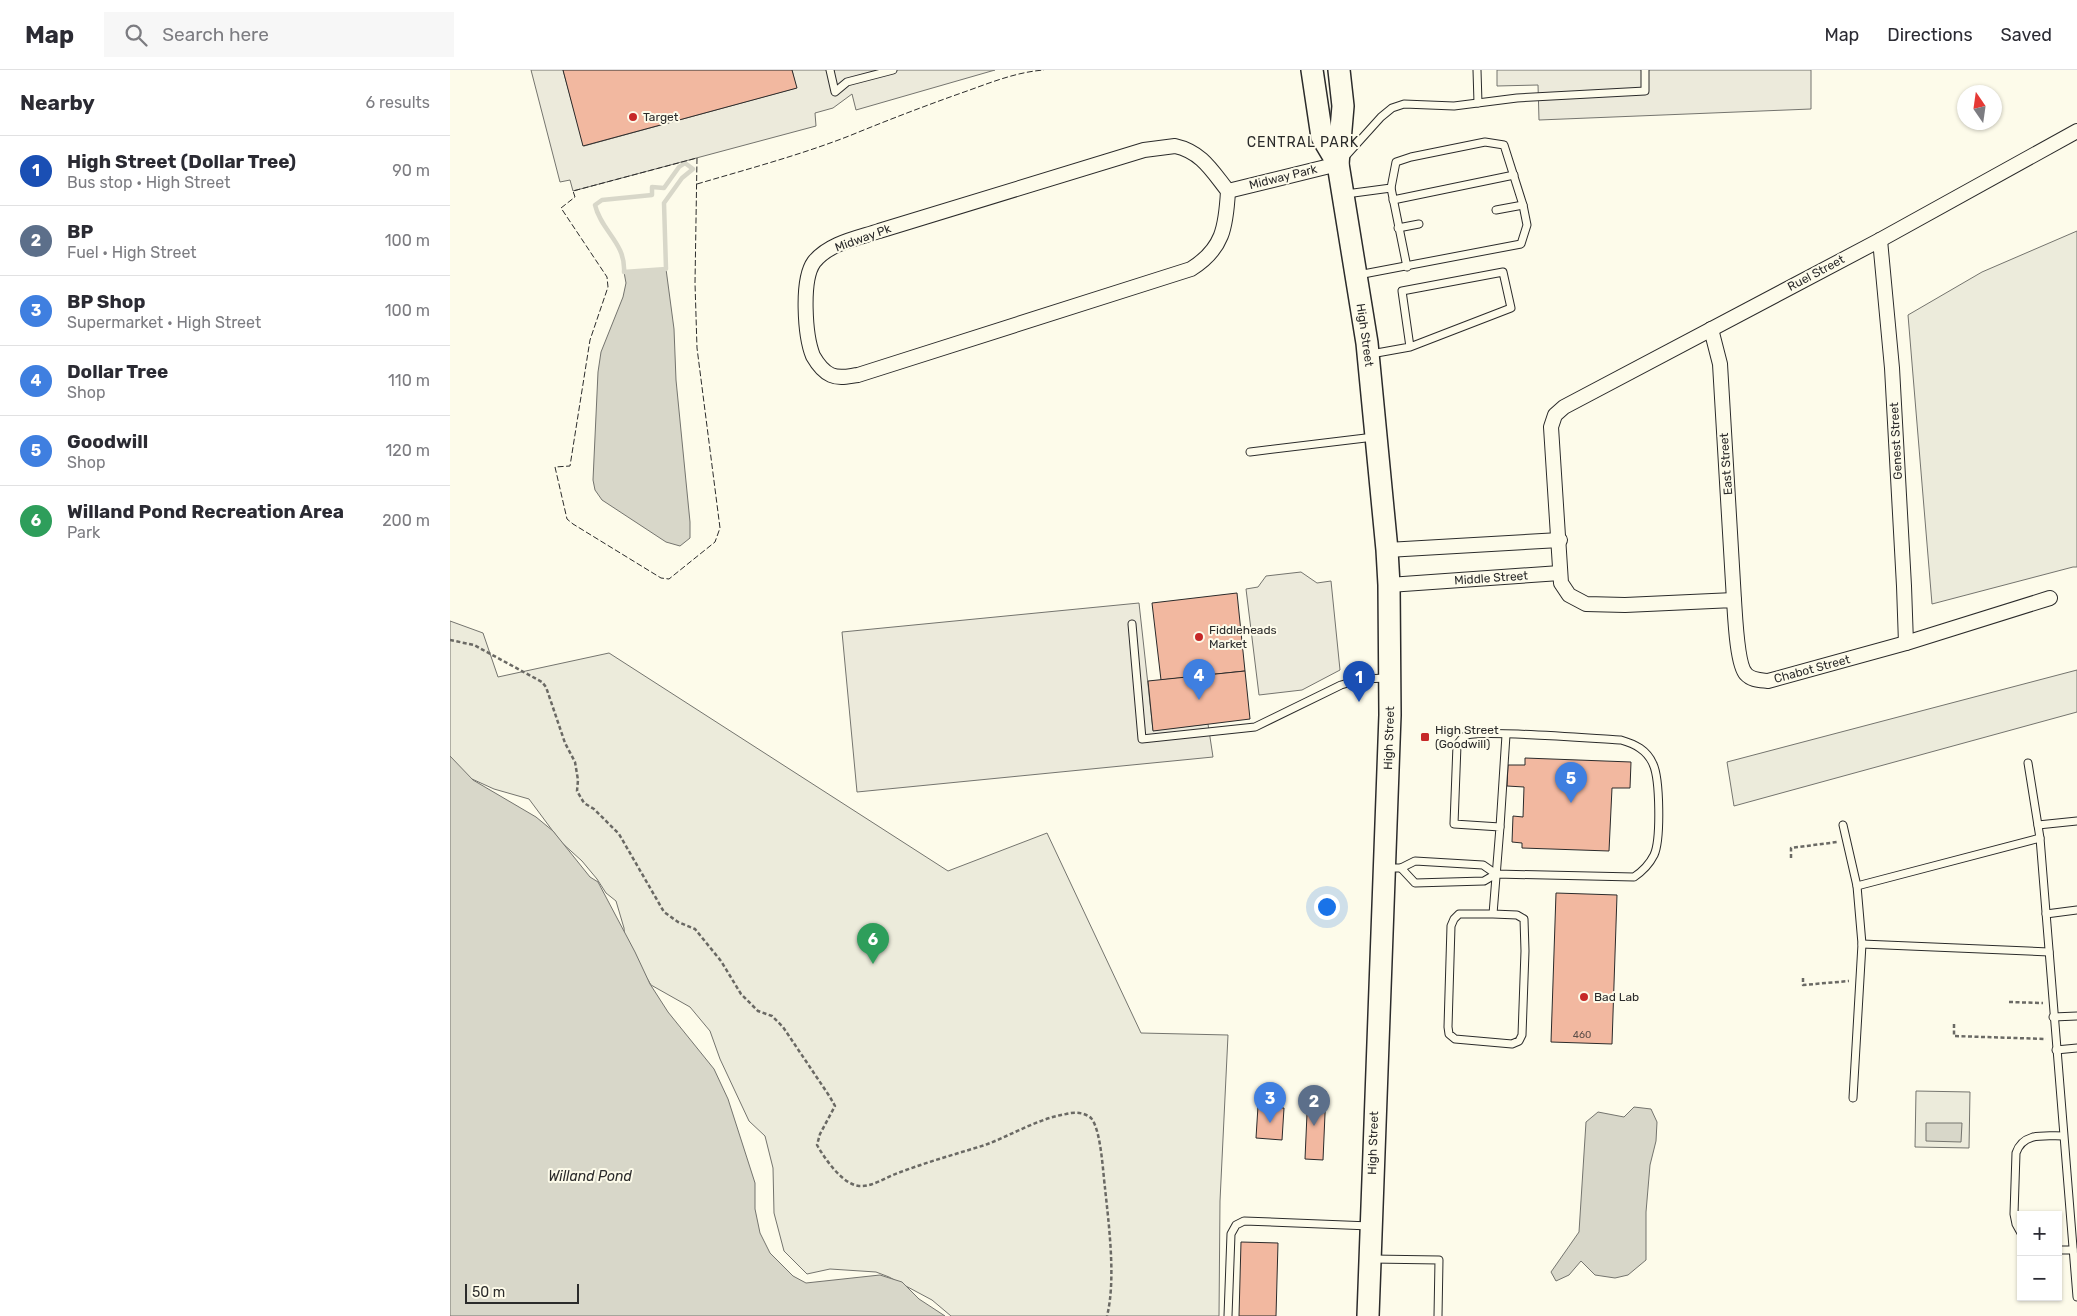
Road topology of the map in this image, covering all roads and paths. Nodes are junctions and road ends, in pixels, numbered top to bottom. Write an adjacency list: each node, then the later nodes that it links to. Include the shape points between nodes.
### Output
1 (830, 70): 2 (lane, via 835,92 847,82)
2 (893, 70)
3 (1312, 70): 9 (main road, High Street, via 1322,137)
4 (1340, 70): 9 (main road, High Street, via 1344,106)
5 (1477, 70): 7 (lane)
6 (1645, 70): 7 (lane, via 1645,91)
7 (1478, 103): 9 (lane, via 1454,106 1404,104 1392,108)
8 (2077, 132): 19 (street, Ruel Street)
9 (1338, 164): 12 (street, Midway Park); 13 (main road, High Street)
10 (1514, 175): 11 (lane, via 1504,145 1485,142 1396,162); 14 (lane); 15 (lane)
11 (1391, 188): 13 (lane); 14 (lane)
12 (1228, 191): 12 (street, Midway Pk, via 1200,157 1175,146 1160,147 839,245 823,253 813,263 808,276 806,318 814,356 831,375 841,378 858,375 1191,269 1217,247 1223,232)
13 (1343, 194): 21 (main road, High Street)
14 (1393, 200): 18 (lane)
15 (1523, 205): 16 (lane); 20 (lane, via 1527,225 1521,244)
16 (1496, 210)
17 (1419, 224): 18 (lane)
18 (1398, 228): 20 (lane)
19 (1880, 240): 22 (street, Ruel Street); 35 (street, Genest Street, via 1892,368)
20 (1407, 267): 21 (lane)
21 (1356, 276): 24 (main road, High Street)
22 (1710, 329): 27 (street, Ruel Street, via 1564,406 1555,415 1551,427); 32 (street, East Street, via 1720,364)
23 (1410, 347): 23 (lane, via 1511,308 1502,272 1402,290); 24 (lane)
24 (1368, 354): 25 (main road, High Street)
25 (1376, 437): 26 (lane); 28 (main road, High Street)
26 (1250, 452)
27 (1560, 540): 28 (street); 29 (street)
28 (1387, 550): 30 (main road, High Street)
29 (1560, 573): 30 (street, Middle Street); 32 (street, via 1561,583 1569,595 1586,604)
30 (1389, 585): 36 (main road, High Street)
31 (2050, 598): 35 (street, Chabot Street)
32 (1734, 600): 35 (street, Chabot Street, via 1740,664 1746,674 1756,680 1768,681)
33 (1132, 624): 36 (lane, via 1142,739 1255,727 1341,685 1362,679)
34 (450, 640): 72 (path, via 486,650 532,675 546,687 575,762 577,791 584,803 619,834 664,912 695,929 721,961 741,994 758,1011 772,1016 783,1027 830,1097 835,1106 817,1145 832,1167 846,1179 858,1186 869,1185 984,1145 1043,1120 1082,1113 1092,1119 1108,1215 1111,1292)
35 (1906, 643)
36 (1390, 678): 46 (main road, High Street)
37 (1506, 735): 42 (lane); 42 (lane, via 1474,734 1465,736 1457,745 1454,824); 47 (lane, via 1620,740 1635,744 1654,764 1659,842 1645,870 1634,877)
38 (2028, 763): 40 (lane)
39 (2077, 821): 40 (lane)
40 (2038, 825): 43 (lane)
41 (1842, 826): 44 (lane)
42 (1500, 828): 47 (lane)
43 (2040, 838): 48 (lane); 51 (lane)
44 (1846, 841): 45 (path, via 1791,848); 48 (lane)
45 (1791, 858)
46 (1393, 868): 47 (lane, via 1415,861 1473,864 1483,865); 47 (lane, via 1415,883 1484,881); 66 (main road, High Street)
47 (1496, 874): 50 (lane)
48 (1857, 886): 52 (lane)
49 (2077, 910): 51 (lane)
50 (1493, 914): 50 (lane, via 1517,915 1524,919 1522,1035 1512,1044 1455,1039 1449,1034 1451,926 1459,914)
51 (2046, 914): 53 (lane)
52 (1862, 944): 53 (lane); 55 (lane)
53 (2049, 952): 57 (lane)
54 (1803, 978): 55 (path, via 1803,985)
55 (1860, 980): 64 (lane)
56 (2009, 1002): 57 (path)
57 (2052, 1004): 59 (lane)
58 (2077, 1016): 59 (lane)
59 (2053, 1017): 61 (lane)
60 (1954, 1024): 61 (path, via 1954,1036)
61 (2055, 1039): 63 (lane)
62 (2077, 1048): 63 (lane)
63 (2056, 1050): 65 (lane)
64 (1853, 1098)
65 (2063, 1136): 67 (lane, via 2028,1138 2019,1145 2014,1214); 69 (lane)
66 (1370, 1226): 70 (main road, High Street); 73 (lane, via 1244,1221 1236,1225 1231,1234)
67 (2017, 1226)
68 (2062, 1250): 69 (lane)
69 (2073, 1250): 71 (lane)
70 (1369, 1259): 74 (main road, High Street); 75 (lane, via 1439,1260)
71 (2077, 1297)
72 (1107, 1316)
73 (1228, 1316)
74 (1368, 1316)
75 (1438, 1316)

